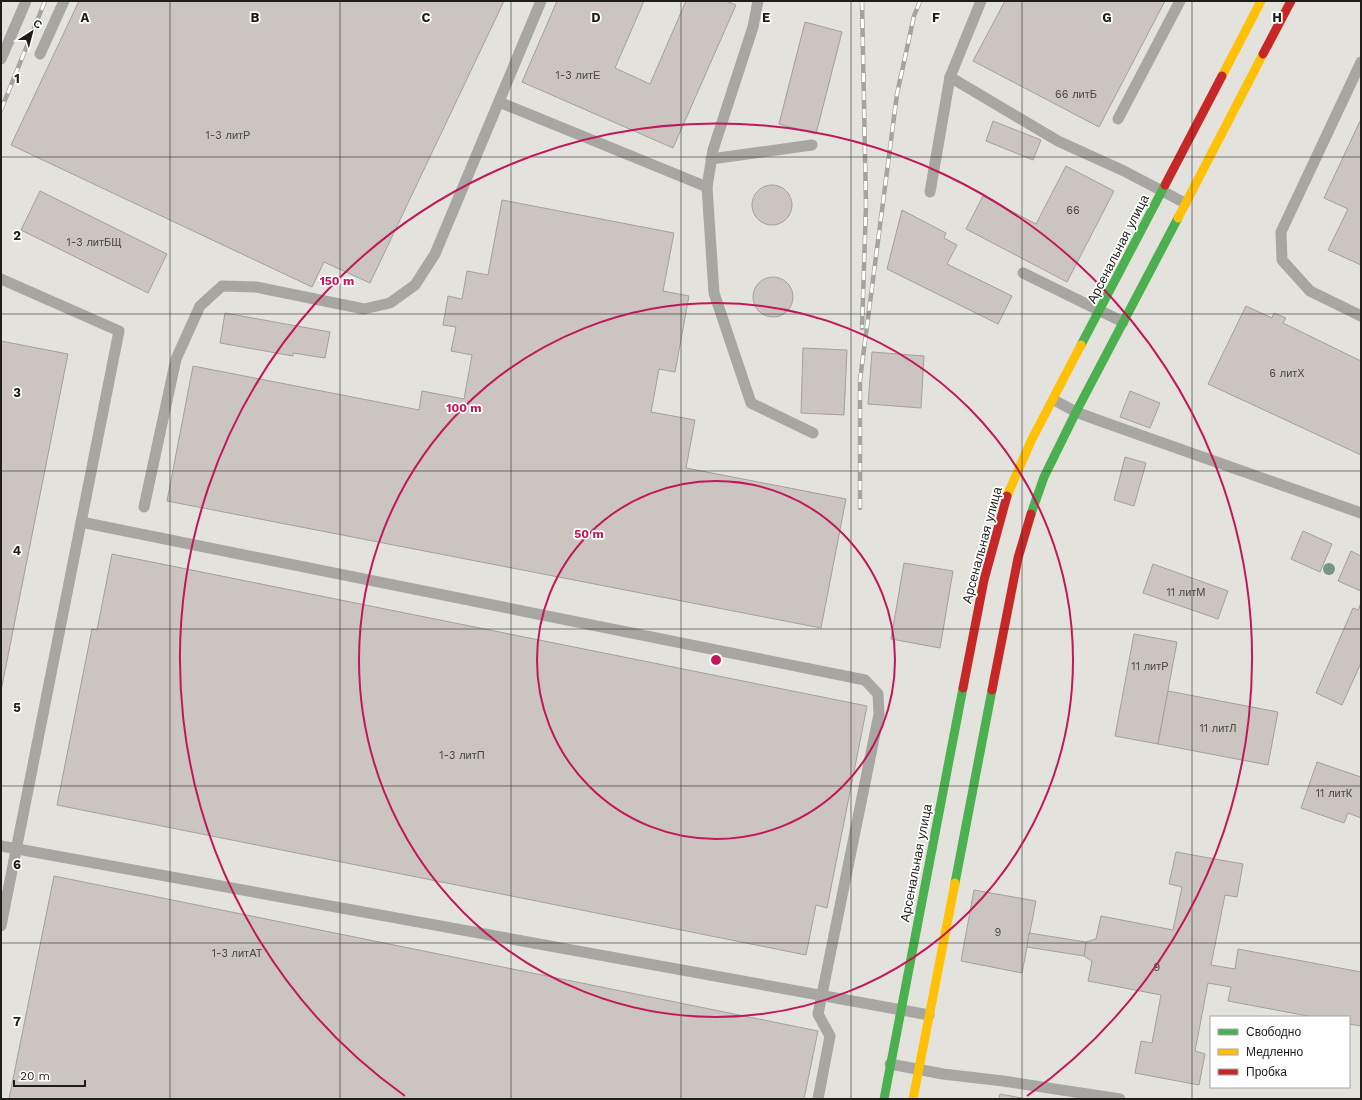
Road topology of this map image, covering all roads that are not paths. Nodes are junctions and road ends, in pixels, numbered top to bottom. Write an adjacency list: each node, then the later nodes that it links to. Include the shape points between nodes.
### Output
1 (26, 1): 10 (lane)
2 (64, 1): 9 (lane)
3 (541, 1): 13 (lane)
4 (758, 1): 16 (lane, via 753,27)
5 (981, 1): 12 (lane)
6 (1180, 1): 14 (lane)
7 (1262, 1): 18 (street, Арсенальная улица)
8 (1291, 1): 20 (street)
9 (40, 54)
10 (1, 59)
11 (1361, 62): 24 (lane, via 1281,232 1282,260 1310,291)
12 (950, 77): 18 (lane, via 1058,140); 19 (lane)
13 (499, 102): 17 (lane); 29 (lane, via 435,254 415,285 390,303 364,309 256,287 222,286 200,306 176,359)
14 (1118, 119)
15 (812, 144): 16 (lane)
16 (711, 159): 17 (lane)
17 (707, 187): 28 (lane, via 714,293 751,403)
18 (1162, 191): 20 (lane); 23 (street, Арсенальная улица)
19 (930, 192)
20 (1185, 203): 25 (street)
21 (1023, 273): 23 (lane)
22 (1, 279): 31 (lane, via 118,331)
23 (1100, 310): 25 (lane); 26 (street, Арсенальная улица)
24 (1361, 316)
25 (1123, 322): 27 (street)
26 (1054, 400): 27 (lane); 36 (street, Арсенальная улица, via 1006,496 987,566)
27 (1076, 412): 30 (lane); 37 (street, via 1044,477 1018,558)
28 (813, 433)
29 (144, 507)
30 (1361, 513)
31 (81, 522): 33 (lane); 35 (lane, via 865,680 878,694 879,714)
32 (1, 846): 33 (lane)
33 (17, 849): 34 (lane); 35 (lane)
34 (1, 926)
35 (822, 996): 36 (lane); 40 (lane, via 818,1014 830,1036)
36 (901, 1010): 37 (lane); 38 (street, Арсенальная улица)
37 (929, 1015): 39 (street)
38 (890, 1064): 39 (lane); 41 (street, Арсенальная улица)
39 (919, 1070): 42 (street); 43 (lane)
40 (818, 1099)
41 (884, 1099)
42 (913, 1099)
43 (1120, 1099)

